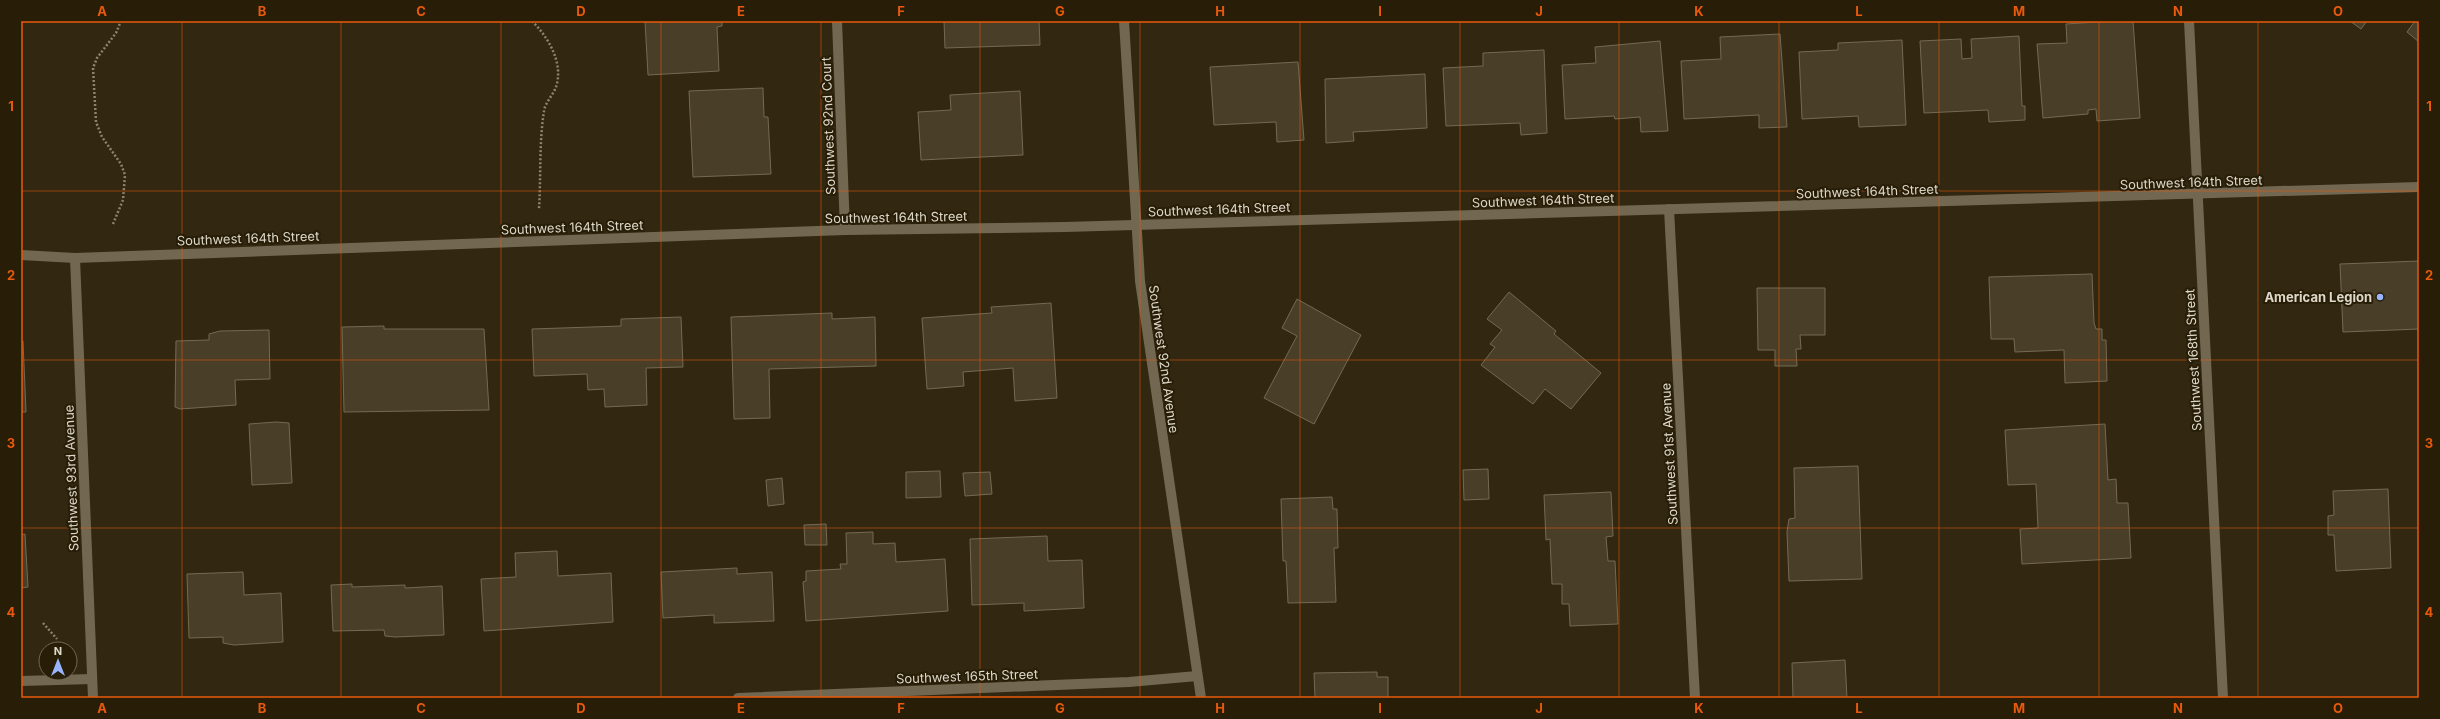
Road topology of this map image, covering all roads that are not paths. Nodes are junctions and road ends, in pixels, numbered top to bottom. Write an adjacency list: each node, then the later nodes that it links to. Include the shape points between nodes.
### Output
1 (837, 21): 8 (street, Southwest 92nd Court)
2 (1124, 21): 7 (street, Southwest 92nd Avenue)
3 (2189, 21): 5 (street, Southwest 168th Street)
4 (2419, 187): 5 (street, Southwest 164th Street)
5 (2198, 194): 6 (street, Southwest 164th Street); 18 (street, Southwest 168th Street)
6 (1669, 209): 7 (street, Southwest 164th Street); 17 (street, Southwest 91st Avenue)
7 (1136, 225): 8 (street, Southwest 164th Street); 11 (street, Southwest 92nd Avenue, via 1140,281)
8 (845, 230): 10 (street, Southwest 164th Street)
9 (21, 255): 10 (street, Southwest 164th Street)
10 (75, 258): 12 (street, Southwest 93rd Avenue)
11 (1197, 676): 15 (street, Southwest 165th Street, via 1129,682); 16 (street, Southwest 92nd Avenue)
12 (92, 679): 13 (street); 14 (street, Southwest 93rd Avenue)
13 (21, 681)
14 (93, 698)
15 (738, 698)
16 (1201, 698)
17 (1694, 698)
18 (2223, 698)

